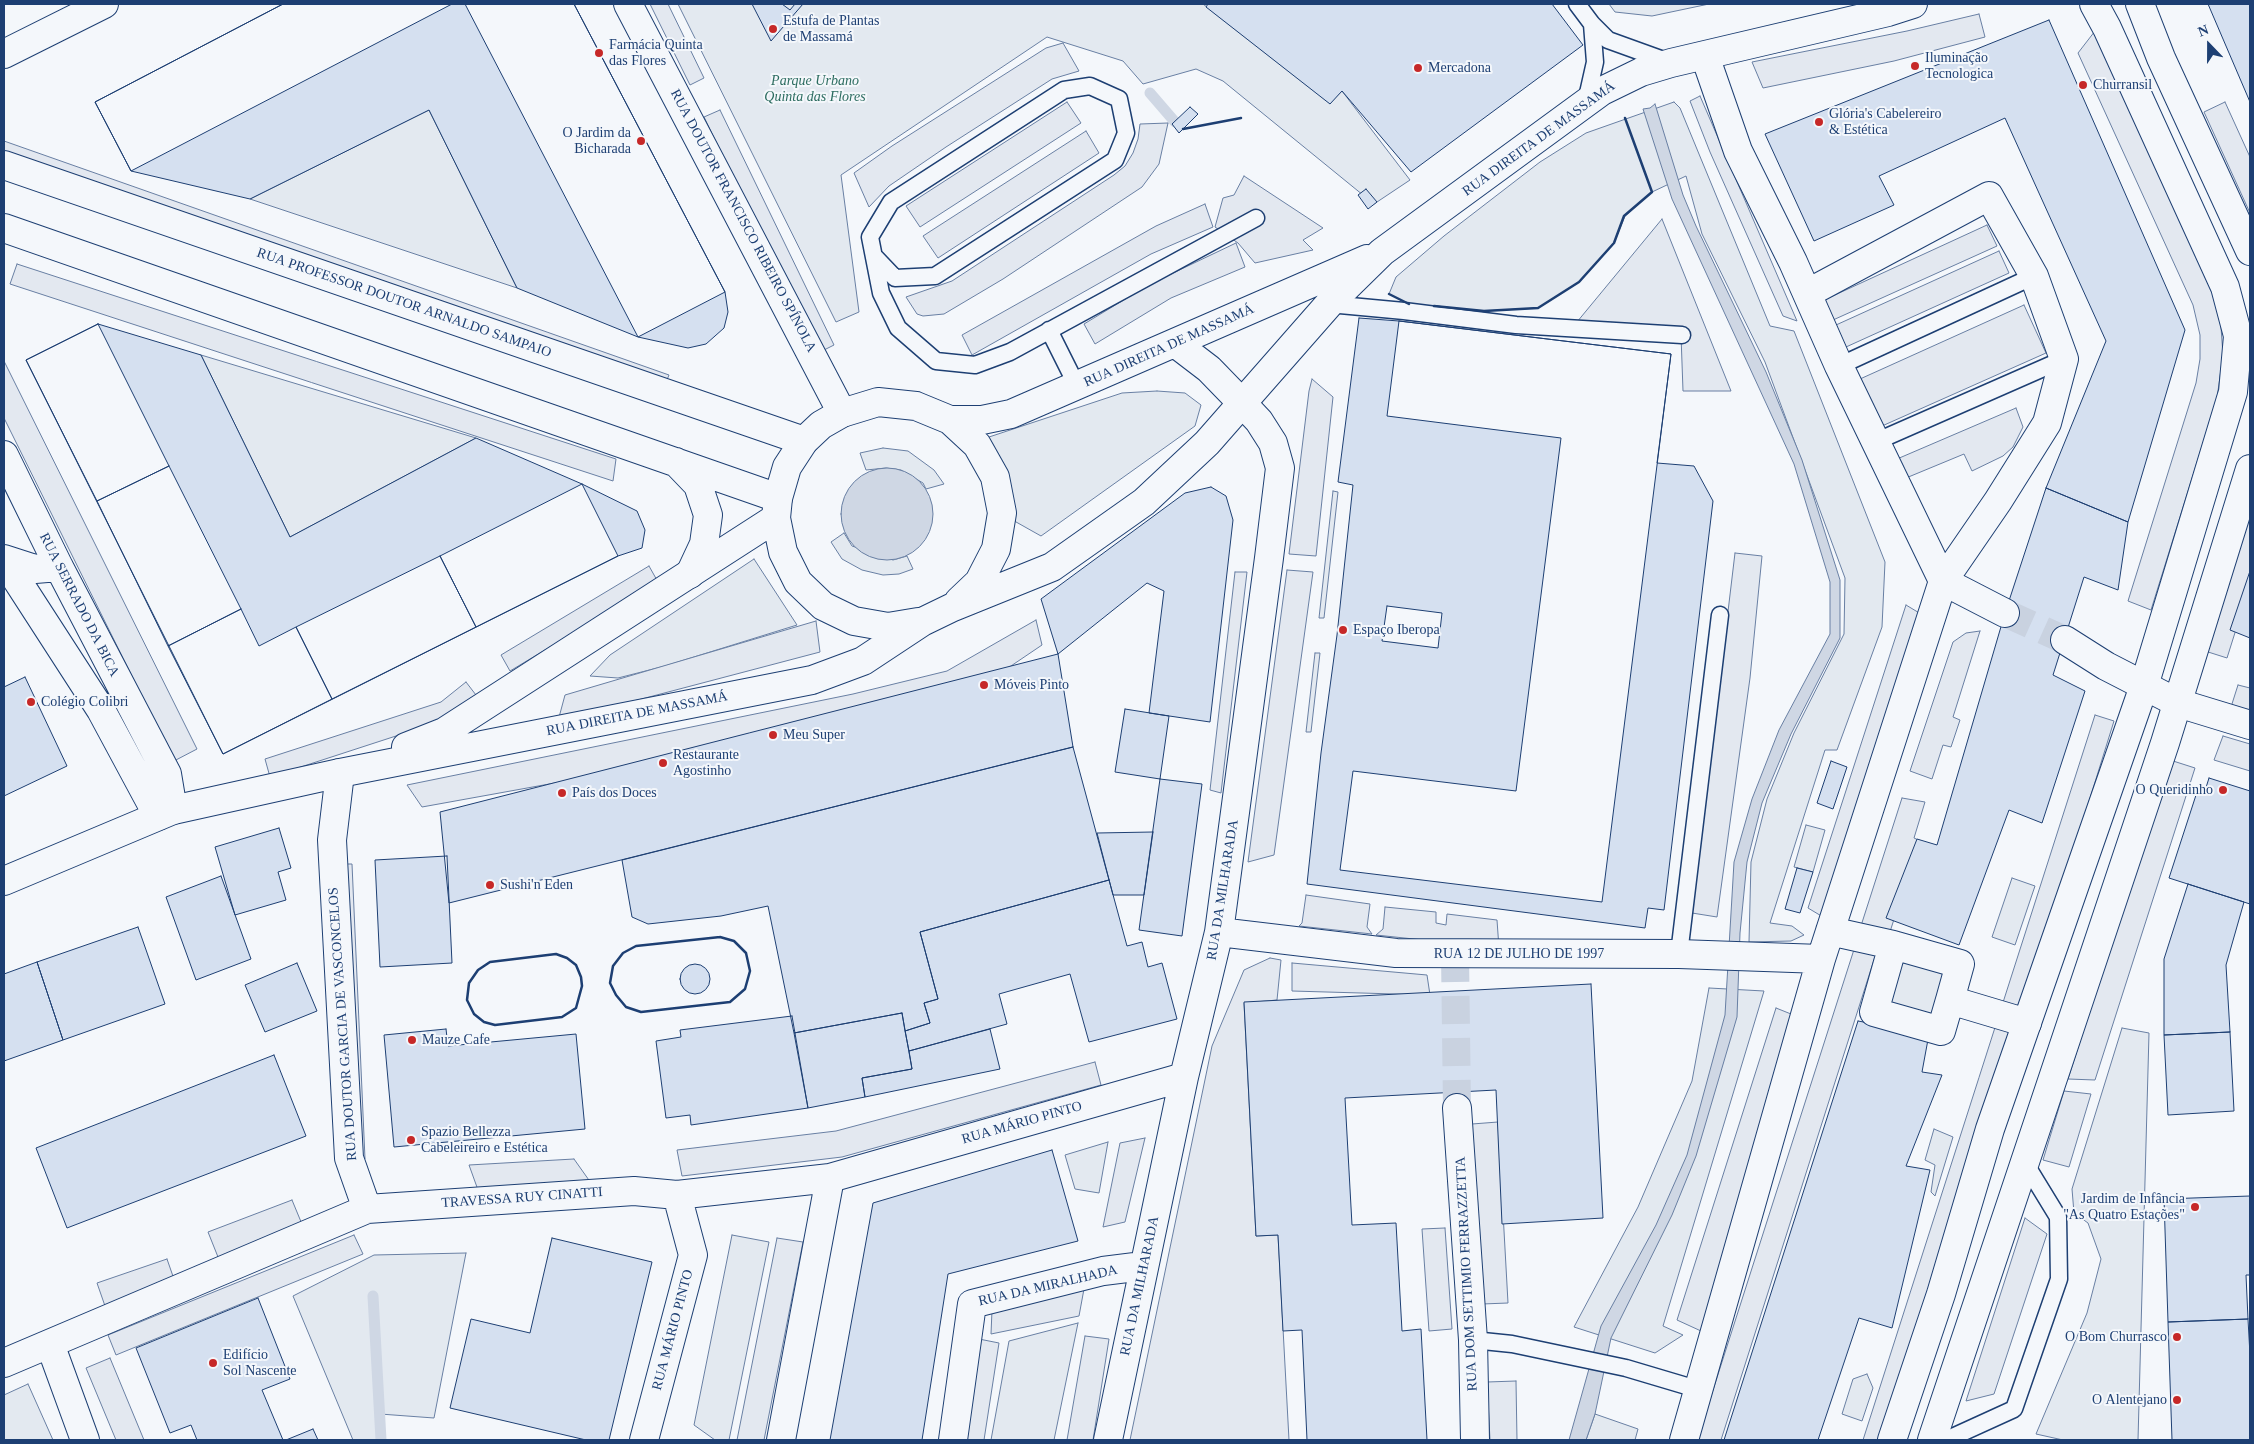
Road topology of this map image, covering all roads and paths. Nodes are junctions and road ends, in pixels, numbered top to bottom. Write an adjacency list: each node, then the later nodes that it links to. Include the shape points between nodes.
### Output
1 (104, 4): 7 (street)
2 (628, 4): 29 (street, RUA DOUTOR FRANCISCO RIBEIRO SPÍNOLA)
3 (1576, 4): 8 (lane)
4 (1913, 4): 10 (street, RUA DIREITA DE MASSAMÁ)
5 (2094, 4): 46 (street, via 2225,287 2238,336 2233,392)
6 (2140, 4): 16 (street, via 2161,58)
7 (59, 13): 9 (street)
8 (1592, 24): 11 (lane, via 1608,40); 12 (lane, via 1595,62)
9 (4, 54)
10 (1705, 56): 11 (street, RUA DIREITA DE MASSAMÁ); 20 (street, via 1738,151)
11 (1671, 63): 12 (street, RUA DIREITA DE MASSAMÁ, via 1619,81)
12 (1586, 102): 17 (street, RUA DIREITA DE MASSAMÁ)
13 (4, 165): 31 (street, RUA PROFESSOR DOUTOR ARNALDO SAMPAIO)
14 (1256, 218): 22 (lane)
15 (4, 228): 34 (street)
16 (2250, 251)
17 (1382, 252): 21 (street, RUA DIREITA DE MASSAMÁ); 24 (street, RUA DIREITA DE MASSAMÁ)
18 (875, 257): 18 (lane, via 895,278 935,276 1115,160 1126,133 1119,98 1090,86 1064,90 907,191 891,202 870,237); 22 (lane, via 881,293 898,328 936,361 975,364 1010,352)
19 (2034, 276): 20 (street, via 1989,196); 25 (street); 26 (lane)
20 (1808, 293): 26 (street)
21 (1329, 304): 23 (lane, via 1516,325); 28 (street, RUA DIREITA DE MASSAMÁ)
22 (1049, 330): 27 (lane)
23 (1682, 335)
24 (1175, 343): 27 (street, RUA DIREITA DE MASSAMÁ); 28 (street, RUA DA MILHARADA, via 1209,369)
25 (2064, 359): 32 (lane); 40 (street, via 2047,423)
26 (1839, 366): 32 (street)
27 (1077, 386): 30 (street, RUA DIREITA DE MASSAMÁ, via 1012,414 982,420)
28 (1242, 403): 41 (street, RUA DIREITA DE MASSAMÁ, via 1207,443 1144,502 1052,567); 53 (street, RUA DA MILHARADA, via 1273,443 1280,468)
29 (842, 412): 30 (street, RUA DIREITA DE MASSAMÁ, via 878,402 916,406); 31 (street, RUA DIREITA DE MASSAMÁ)
30 (950, 420): 41 (street, RUA DIREITA DE MASSAMÁ, via 978,445 995,477 1002,512 996,549 979,582)
31 (804, 441): 36 (street, RUA DIREITA DE MASSAMÁ, via 787,467)
32 (1875, 442): 40 (street)
33 (4, 455): 38 (street, RUA SERRADO DA BICA)
34 (675, 461): 36 (street); 39 (street, via 698,485 708,515 704,544)
35 (2250, 469): 47 (street)
36 (777, 508): 39 (street, RUA DIREITA DE MASSAMÁ); 44 (street, RUA DIREITA DE MASSAMÁ, via 783,552 798,582 823,606 854,621 888,627)
37 (4, 560): 38 (street, via 35,569); 50 (street)
38 (59, 567): 50 (street, RUA SERRADO DA BICA, via 167,774)
39 (690, 574): 49 (street, RUA DIREITA DE MASSAMÁ, via 444,732)
40 (1943, 582): 42 (street); 52 (street)
41 (953, 607): 44 (street, RUA DIREITA DE MASSAMÁ)
42 (2005, 613)
43 (1720, 615): 55 (lane)
44 (922, 622): 49 (street, RUA DIREITA DE MASSAMÁ, via 863,660 812,680)
45 (2065, 640): 46 (street)
46 (2144, 686): 47 (street); 58 (street)
47 (2178, 703): 48 (street); 61 (street)
48 (2250, 725)
49 (340, 773): 50 (street, RUA DIREITA DE MASSAMÁ); 64 (street, RUA DOUTOR GARCIA DE VASCONCELOS, via 332,840 349,1158)
50 (166, 813): 51 (street, RUA DIREITA DE MASSAMÁ)
51 (4, 881)
52 (1830, 931): 54 (street); 56 (street)
53 (1219, 932): 55 (street, RUA 12 DE JULHO DE 1997, via 1396,953); 59 (street, RUA DA MILHARADA)
54 (1893, 945): 57 (street, via 1960,964); 57 (street, via 1874,1012 1941,1031)
55 (1679, 954): 56 (street, RUA 12 DE JULHO DE 1997)
56 (1821, 959): 69 (street)
57 (1950, 1000): 58 (street)
58 (2027, 1023): 70 (street, via 1990,1129)
59 (1184, 1077): 62 (street, RUA MÁRIO PINTO); 65 (street, RUA DA MILHARADA)
60 (1457, 1108): 66 (street, RUA DOM SETTIMIO FERRAZZETTA)
61 (2025, 1163): 78 (street); 79 (lane, via 2058,1217 2059,1279 2014,1409)
62 (830, 1178): 63 (street, RUA MÁRIO PINTO); 73 (street)
63 (677, 1195): 64 (street, TRAVESSA RUY CINATTI, via 634,1191); 72 (street, RUA MÁRIO PINTO, via 693,1255)
64 (367, 1208): 67 (street)
65 (1143, 1266): 74 (street, RUA DA MIRALHADA, via 1103,1271 972,1304); 75 (street, RUA DA MILHARADA)
66 (1473, 1340): 69 (lane, via 1512,1344 1616,1366); 76 (street, RUA DOM SETTIMIO FERRAZZETTA)
67 (50, 1344): 68 (street); 71 (street)
68 (4, 1363)
69 (1700, 1390): 77 (street)
70 (1896, 1439)
71 (86, 1440)
72 (644, 1440)
73 (781, 1440)
74 (954, 1440)
75 (1108, 1440)
76 (1475, 1440)
77 (1684, 1440)
78 (1932, 1440)
79 (1946, 1440)

